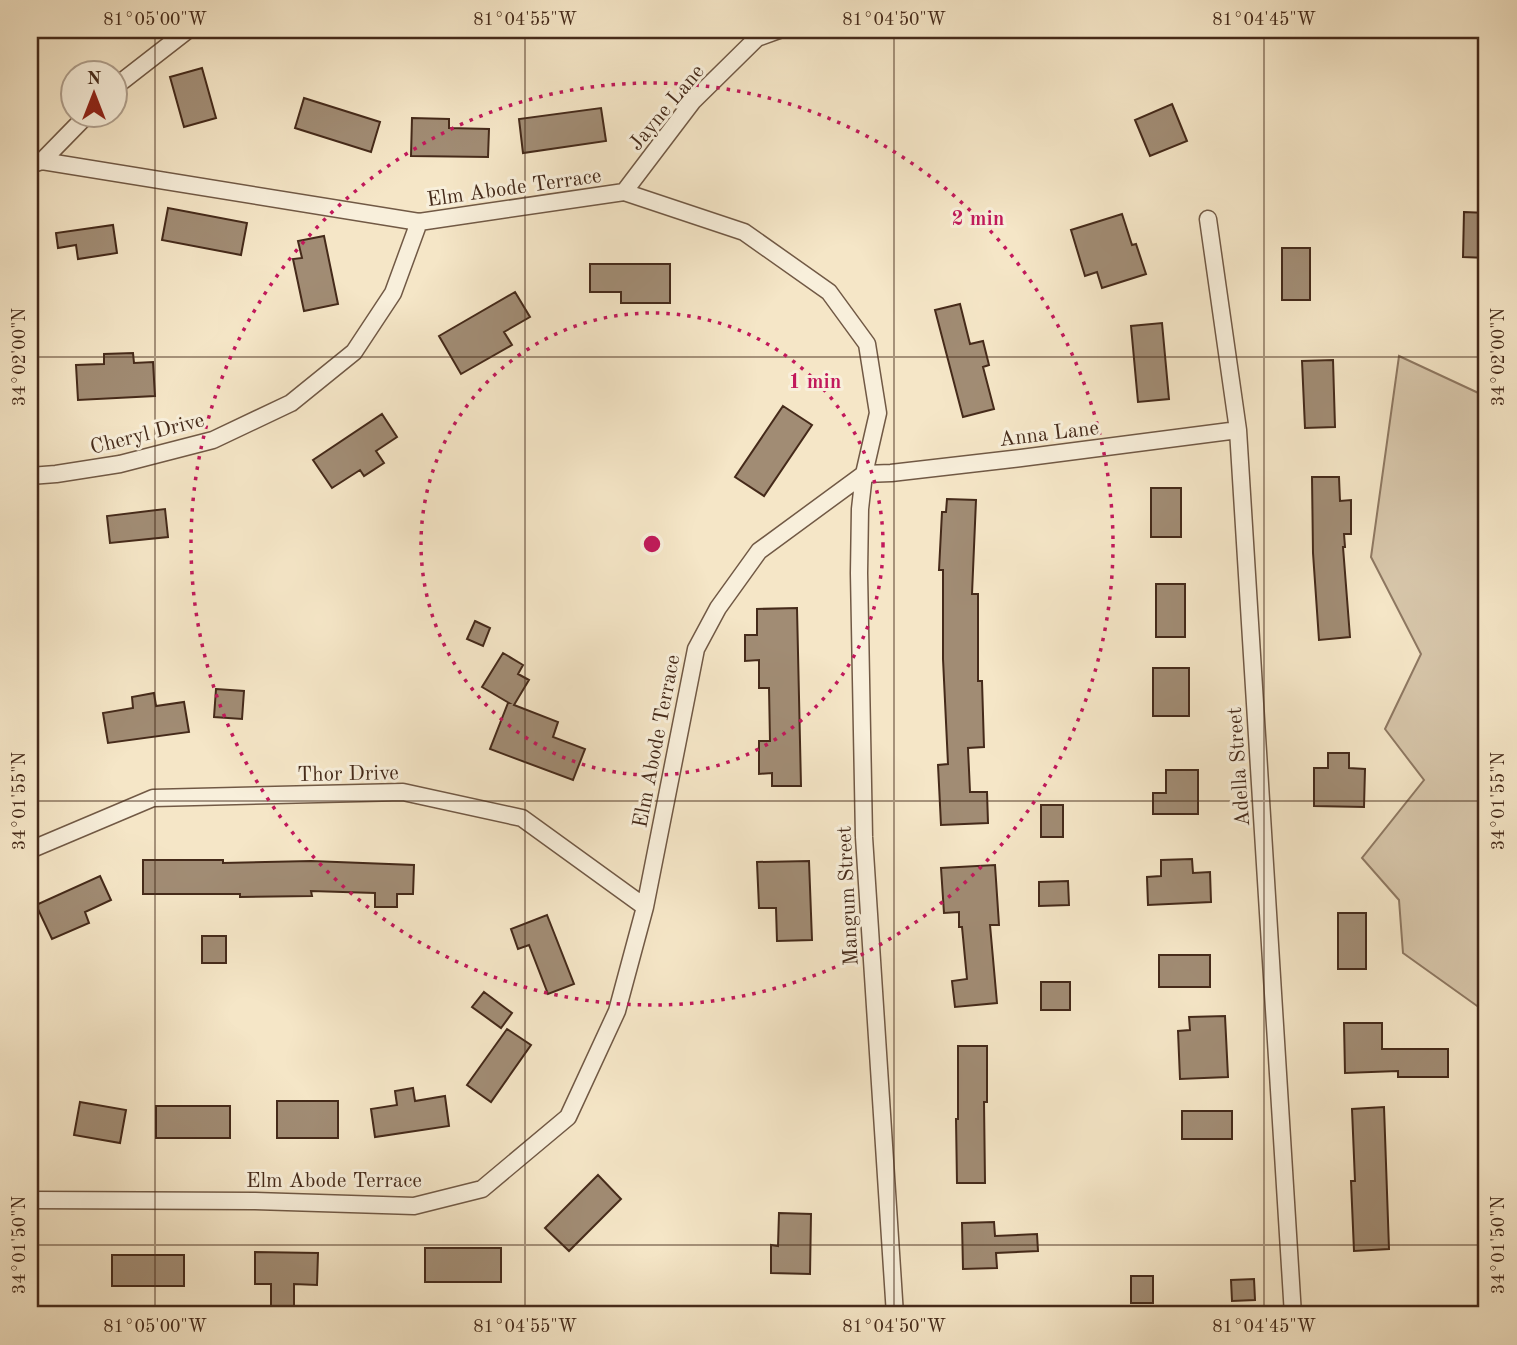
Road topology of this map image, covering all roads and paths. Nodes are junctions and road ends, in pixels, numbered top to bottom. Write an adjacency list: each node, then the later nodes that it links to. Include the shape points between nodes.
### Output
1 (188, 30): 3 (street)
2 (779, 30): 6 (street, Jayne Lane, via 758,38 693,100)
3 (130, 75)
4 (71, 130): 5 (street)
5 (36, 163): 8 (street, Elm Abode Terrace)
6 (624, 192): 8 (street, Elm Abode Terrace); 10 (street, Elm Abode Terrace, via 744,232 829,292 867,344 878,413)
7 (1208, 219): 9 (street, Adella Street)
8 (419, 222): 11 (street, Cheryl Drive, via 393,293 354,352 290,402 213,440 120,464)
9 (1238, 430): 10 (street, Anna Lane); 16 (street, Adella Street)
10 (864, 474): 13 (street, Elm Abode Terrace, via 759,551 718,608 696,649); 15 (street, Mangum Street, via 859,547 864,837)
11 (30, 476)
12 (30, 850): 13 (street, Thor Drive, via 153,798 403,792 522,818)
13 (645, 907): 14 (street, Elm Abode Terrace, via 617,1011 568,1117 482,1189 414,1206)
14 (30, 1200)
15 (895, 1315)
16 (1293, 1315)

